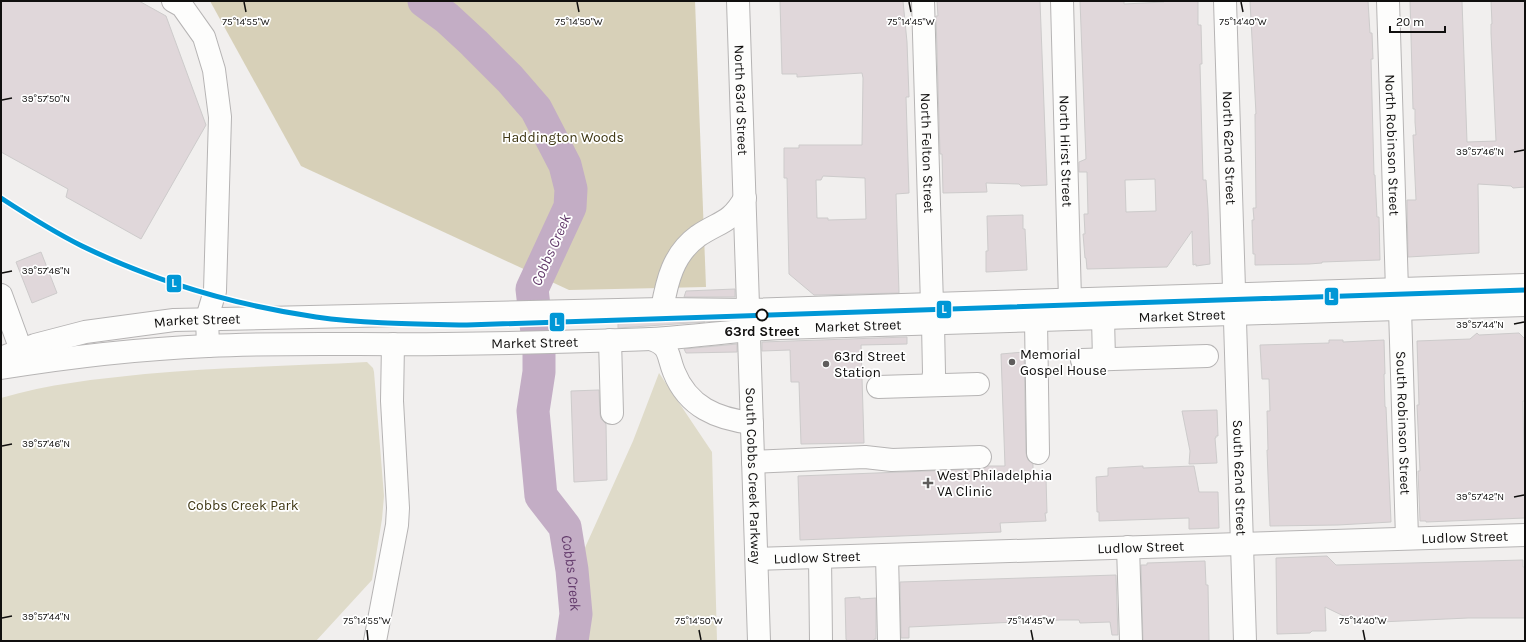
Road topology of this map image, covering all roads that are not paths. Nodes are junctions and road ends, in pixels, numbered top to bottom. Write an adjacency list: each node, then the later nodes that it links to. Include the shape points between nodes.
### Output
1 (173, 1): 16 (main road, via 182,6 204,37 214,70 220,117 216,291)
2 (738, 1): 7 (main road, North 63rd Street)
3 (923, 1): 15 (main road, North Felton Street)
4 (1062, 1): 11 (main road, North Hirst Street)
5 (1225, 1): 12 (main road, North 62nd Street)
6 (1388, 1): 10 (main road, North Robinson Street)
7 (745, 198): 14 (main road, via 733,215 699,235 680,253 668,280); 18 (main road, North 63rd Street)
8 (1525, 285): 10 (main road, Market Street)
9 (1, 295): 24 (main road)
10 (1398, 299): 12 (main road, Market Street); 13 (main road, Market Street); 39 (main road, South Robinson Street)
11 (1070, 300): 12 (main road, Market Street); 15 (main road, Market Street)
12 (1235, 304): 17 (main road, Market Street); 40 (main road, South 62nd Street)
13 (1525, 305)
14 (662, 309): 16 (main road, Market Street); 18 (main road, Market Street)
15 (932, 314): 18 (main road, Market Street); 19 (main road, Market Street); 31 (main road, North Felton Street)
16 (207, 318): 23 (main road); 24 (main road, Market Street, via 85,332)
17 (1103, 318): 19 (main road, Market Street); 28 (main road)
18 (748, 320): 20 (main road, Market Street); 34 (main road, South Cobbs Creek Parkway)
19 (1036, 320): 35 (main road)
20 (652, 339): 21 (main road, Market Street); 34 (main road, via 666,349 680,385 688,396 720,417)
21 (610, 340): 22 (main road, Market Street); 33 (main road)
22 (393, 344): 23 (main road, Market Street); 45 (main road, via 392,401 397,525)
23 (208, 346): 29 (main road, Market Street, via 59,359)
24 (21, 350): 26 (main road, Market Street)
25 (1208, 356): 28 (main road)
26 (1, 358)
27 (1082, 360): 28 (main road)
28 (1104, 360)
29 (1, 368)
30 (978, 384): 31 (main road)
31 (932, 385): 32 (main road)
32 (878, 387)
33 (612, 413)
34 (752, 423): 37 (main road, South Cobbs Creek Parkway)
35 (1038, 453)
36 (980, 457): 37 (main road, via 892,460 865,457)
37 (753, 462): 44 (main road, South Cobbs Creek Parkway)
38 (1525, 534): 39 (main road, Ludlow Street)
39 (1407, 538): 40 (main road, Ludlow Street)
40 (1242, 544): 41 (main road, Ludlow Street); 50 (main road, South 62nd Street)
41 (1128, 547): 42 (main road, Ludlow Street); 49 (main road)
42 (887, 555): 43 (main road, Ludlow Street); 48 (main road)
43 (820, 557): 44 (main road, Ludlow Street); 47 (main road)
44 (756, 559): 46 (main road, South Cobbs Creek Parkway)
45 (374, 641)
46 (759, 641)
47 (821, 641)
48 (889, 641)
49 (1131, 641)
50 (1245, 641)

